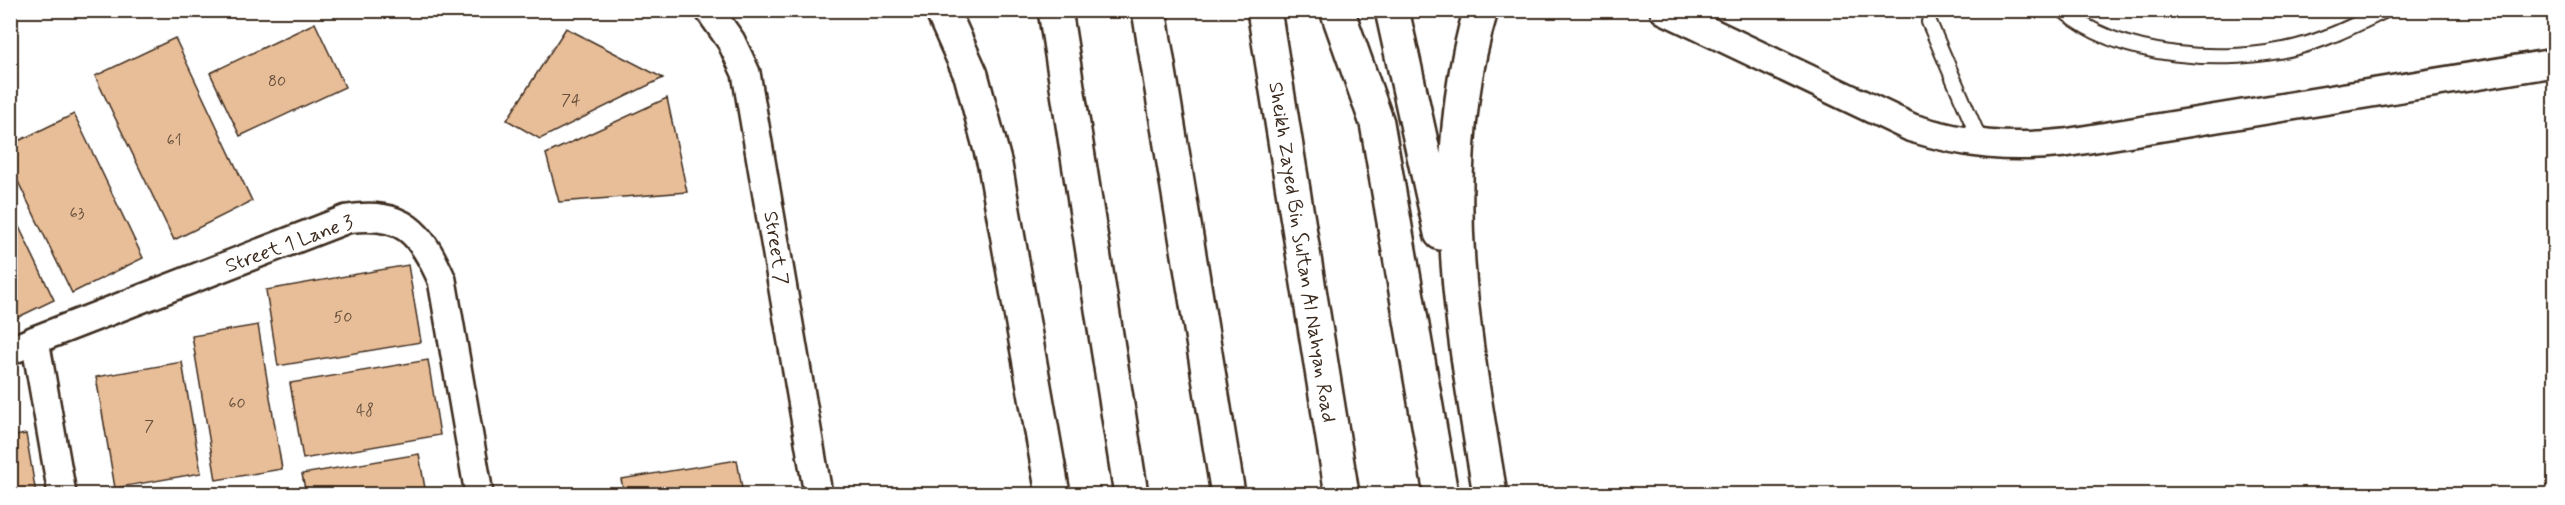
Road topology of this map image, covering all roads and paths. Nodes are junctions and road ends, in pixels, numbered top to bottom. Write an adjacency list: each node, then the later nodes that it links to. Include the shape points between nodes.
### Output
1 (709, 10): 20 (street, Street 7, via 731,41 746,74)
2 (942, 10): 21 (main road, via 971,75 995,165)
3 (1055, 10): 22 (main road)
4 (1149, 10): 23 (main road)
5 (1263, 10): 24 (main road, Sheikh Zayed Bin Sultan Al Nahyan Road)
6 (1336, 10): 25 (main road, via 1377,123)
7 (1392, 10): 15 (main road)
8 (1481, 10): 15 (main road, via 1465,82 1456,160 1456,264)
9 (1664, 10): 14 (street, via 1912,128)
10 (2063, 10): 11 (lane, via 2109,37 2155,51 2202,57 2250,55 2297,47 2342,32)
11 (2386, 10)
12 (1929, 22): 14 (lane)
13 (2554, 63): 14 (street, via 2065,143 2026,147)
14 (1982, 145)
15 (1465, 337): 26 (main road)
16 (35, 340): 17 (street, Street 1 Lane 3); 18 (street); 19 (street, Street 1 Lane 3, via 347,219 383,218 417,235 441,280)
17 (10, 351)
18 (62, 495)
19 (478, 495)
20 (818, 495)
21 (1053, 495)
22 (1131, 495)
23 (1228, 495)
24 (1342, 495)
25 (1442, 495)
26 (1490, 495)

